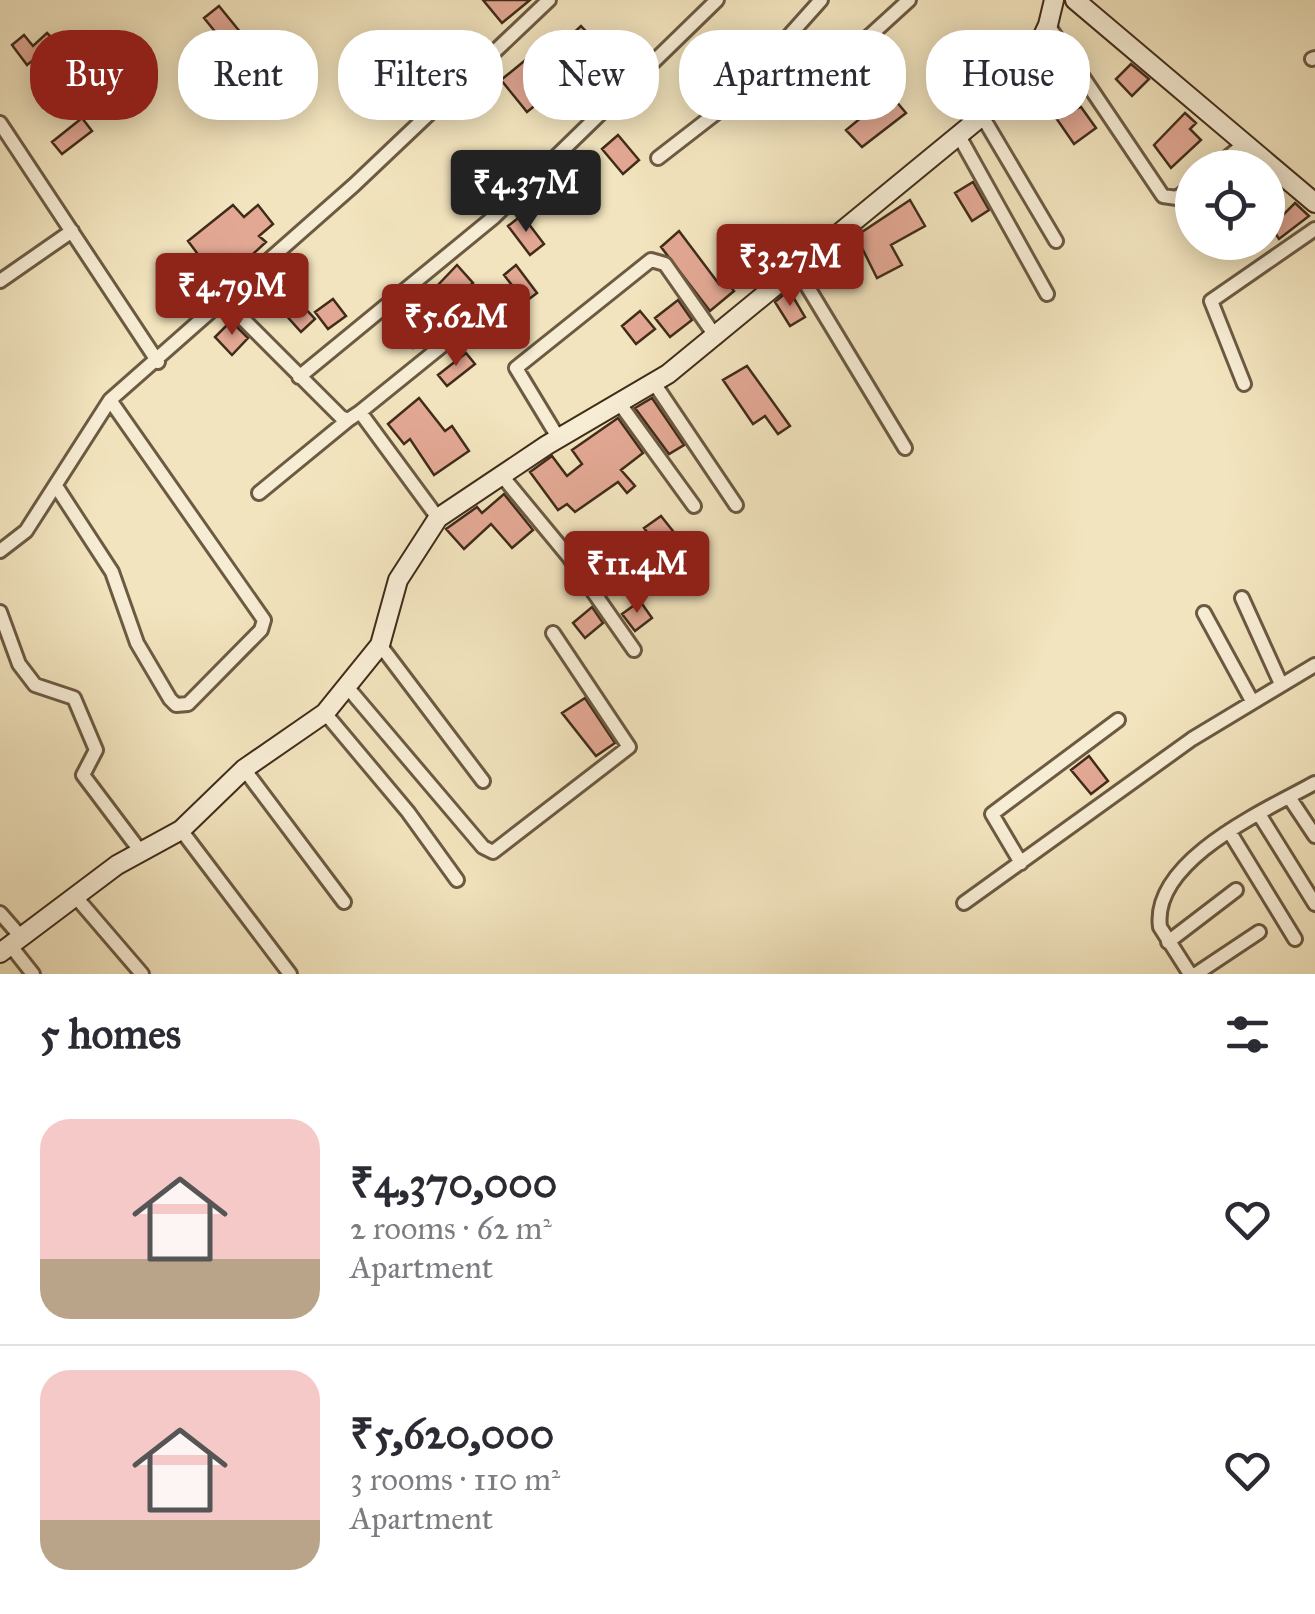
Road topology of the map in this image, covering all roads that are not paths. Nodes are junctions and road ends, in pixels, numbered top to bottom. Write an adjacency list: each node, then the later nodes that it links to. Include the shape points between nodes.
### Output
1 (549, 0): 26 (street)
2 (717, 0): 29 (street, via 494,217)
3 (821, 0): 16 (street, via 728,104)
4 (909, 0): 8 (street)
5 (1054, 0): 7 (street)
6 (1075, 0): 14 (street)
7 (1048, 25): 9 (street); 17 (street, via 1163,196)
8 (876, 30)
9 (1046, 30)
10 (978, 120): 13 (street)
11 (984, 120): 21 (street)
12 (0, 122): 20 (street)
13 (960, 136): 22 (street); 25 (street)
14 (1245, 144): 15 (street); 18 (street)
15 (1238, 150)
16 (658, 158)
17 (1175, 198)
18 (1315, 203)
19 (1315, 229): 31 (street, via 1211,301)
20 (72, 232): 23 (street); 28 (street)
21 (1056, 242)
22 (798, 271): 27 (street); 36 (street)
23 (0, 281)
24 (506, 294): 34 (street)
25 (1047, 294)
26 (225, 300): 28 (street); 29 (street)
27 (716, 337): 30 (street); 35 (street, via 664,264 651,260 516,368)
28 (158, 362): 32 (street)
29 (299, 377): 34 (street)
30 (654, 383): 33 (street); 40 (street)
31 (1244, 384)
32 (110, 400): 38 (street); 38 (street, via 264,620 188,704 176,706 170,699 136,643 112,572)
33 (620, 404): 35 (street); 41 (street)
34 (354, 416): 39 (street); 42 (street)
35 (560, 438): 37 (street)
36 (905, 448)
37 (502, 476): 42 (street); 49 (street)
38 (56, 486): 43 (street, via 26,532)
39 (259, 493)
40 (736, 505)
41 (694, 506)
42 (438, 518): 48 (street, via 398,580)
43 (0, 551)
44 (1242, 598): 51 (street)
45 (0, 612): 64 (street, via 27,676 77,703 96,750 83,775)
46 (1204, 612): 53 (street)
47 (553, 634): 52 (street, via 629,747 493,852)
48 (380, 646): 52 (street); 57 (street)
49 (634, 650)
50 (1315, 665): 51 (street)
51 (1281, 684): 53 (street)
52 (348, 688): 54 (street)
53 (1252, 702): 65 (street)
54 (325, 714): 56 (street); 66 (street)
55 (1118, 720): 65 (street, via 992,814)
56 (244, 770): 61 (street); 69 (street)
57 (484, 781)
58 (1315, 782): 59 (street)
59 (1289, 797): 60 (street); 63 (street)
60 (1259, 814): 62 (street); 71 (street)
61 (180, 830): 64 (street); 79 (street)
62 (1229, 831): 74 (street); 75 (street, via 1170,885 1159,919)
63 (1315, 836)
64 (140, 852): 68 (street)
65 (1021, 863): 70 (street)
66 (457, 880)
67 (1236, 890): 75 (street)
68 (75, 896): 76 (street); 78 (street)
69 (344, 902)
70 (964, 903)
71 (1315, 904)
72 (0, 913): 76 (street)
73 (1259, 932): 80 (street)
74 (1295, 939)
75 (1168, 942): 80 (street)
76 (10, 945): 77 (street)
77 (33, 974)
78 (142, 974)
79 (290, 974)
80 (1193, 974)

